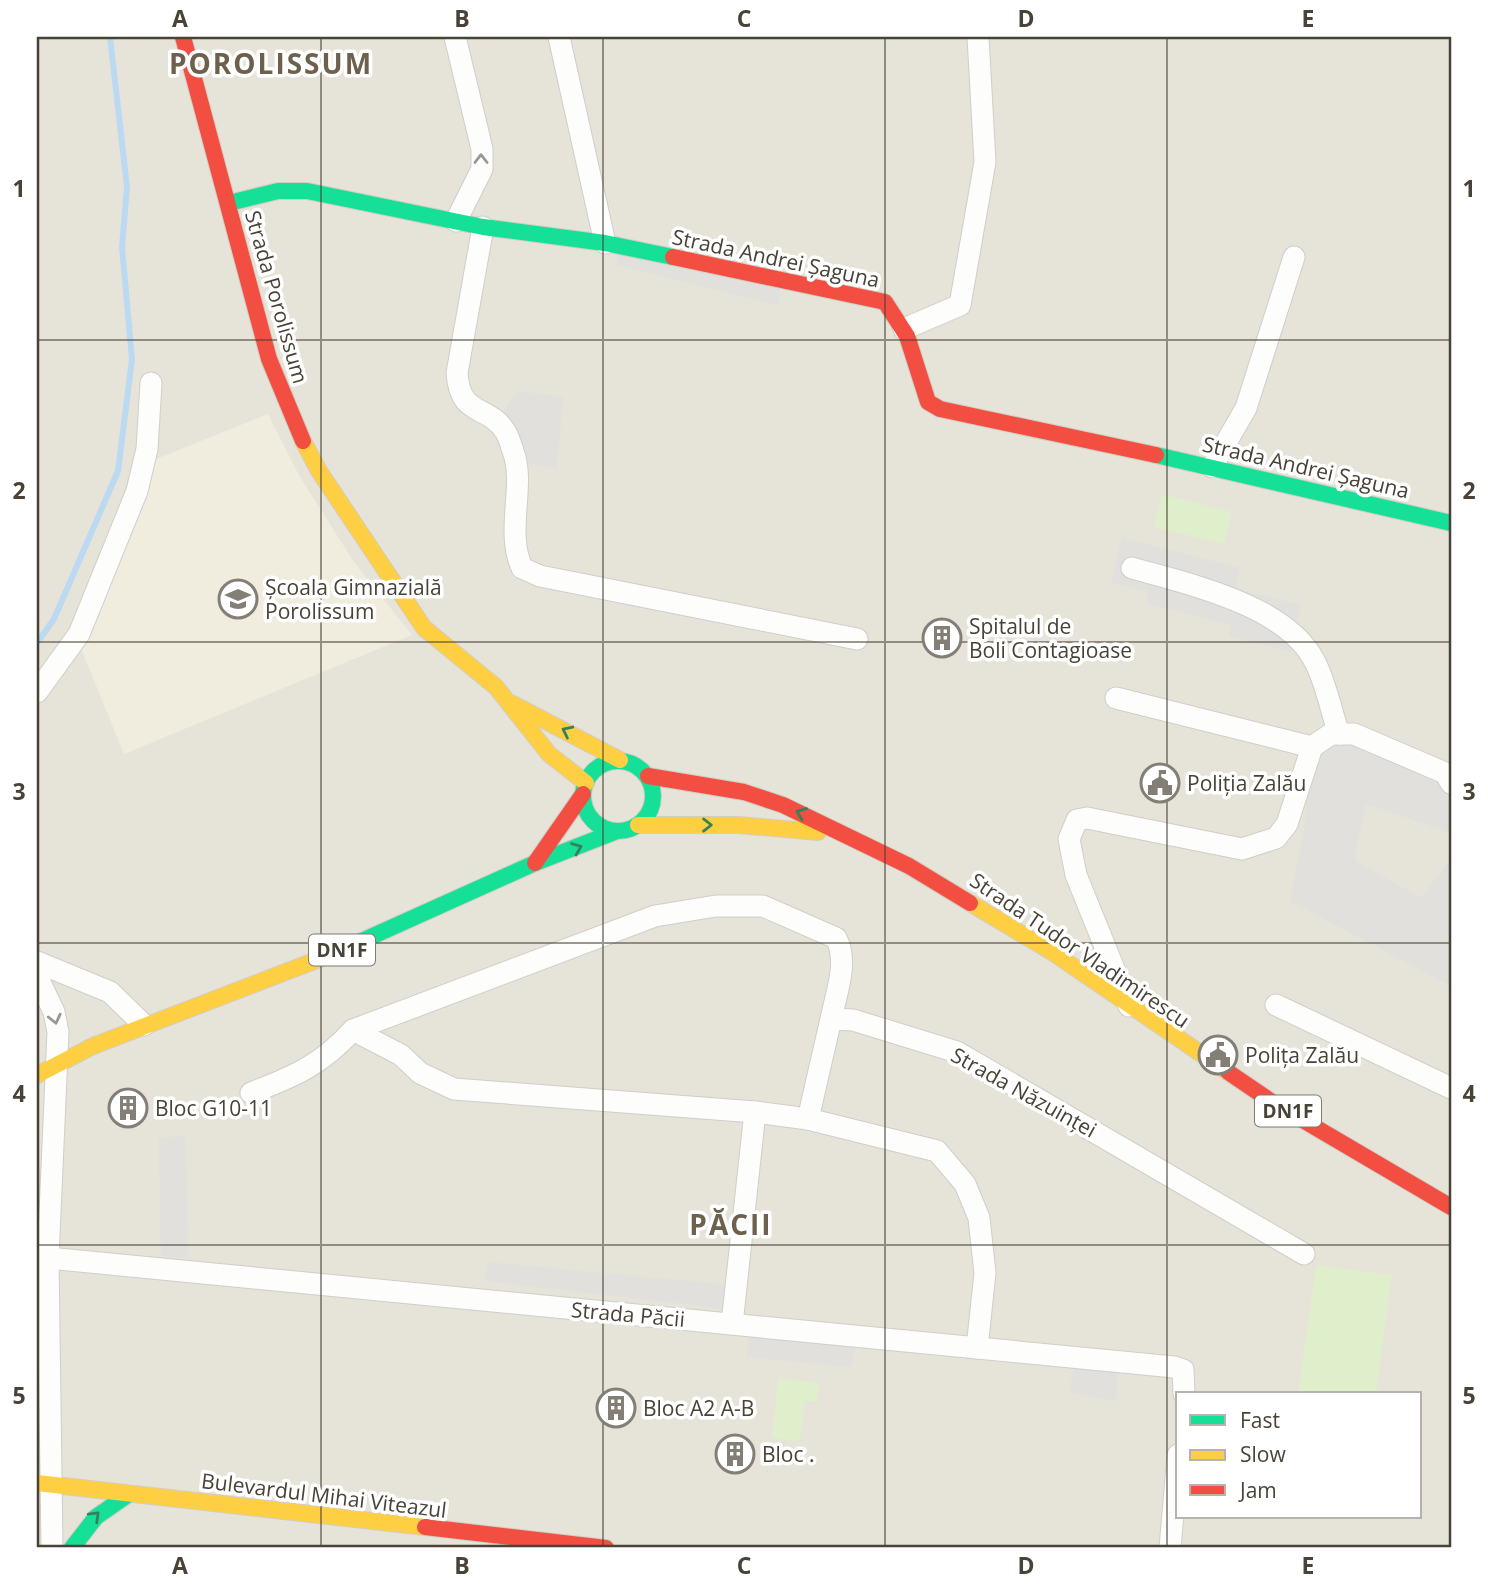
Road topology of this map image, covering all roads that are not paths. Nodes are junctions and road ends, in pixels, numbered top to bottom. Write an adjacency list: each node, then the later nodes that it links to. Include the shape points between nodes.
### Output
1 (183, 37): 5 (main road, Strada Porolissum)
2 (455, 37): 6 (street, one-way to 2, via 482,169 482,149)
3 (559, 37): 8 (street)
4 (978, 37): 10 (street, via 985,162 960,305)
5 (229, 202): 6 (main road, Strada Andrei Șaguna, via 278,191 307,191); 18 (main road, Strada Porolissum, via 269,359 319,471 424,628)
6 (456, 221): 7 (main road, Strada Andrei Șaguna)
7 (483, 227): 8 (main road, Strada Andrei Șaguna); 15 (street, via 458,389 464,400 505,430 515,456 515,553 522,568 553,579)
8 (606, 243): 10 (main road, Strada Andrei Șaguna, via 884,302)
9 (1293, 257): 12 (street, via 1246,408)
10 (904, 329): 12 (main road, Strada Andrei Șaguna, via 928,402 940,409)
11 (151, 383): 16 (street, via 147,449 137,491 79,634)
12 (1212, 467): 13 (main road, Strada Andrei Șaguna)
13 (1451, 523)
14 (1132, 568): 19 (street, via 1217,592 1289,630 1315,661)
15 (857, 639)
16 (37, 692)
17 (1116, 698): 20 (street)
18 (512, 704): 21 (main road, Strada Porolissum, one-way to 18); 24 (main road, Strada Porolissum, via 549,754)
19 (1339, 734): 20 (street); 23 (street, via 1354,734 1445,773)
20 (1312, 747): 32 (street, via 1287,824 1276,838 1242,849 1087,818 1077,820 1069,839 1076,875)
21 (620, 760): 22 (main road, DN1F, via 631,762); 24 (main road, via 599,766)
22 (648, 776): 25 (main road, via 652,808); 27 (main road, Strada Tudor Vladimirescu / DN1F, one-way to 22, via 803,813 744,792)
23 (1451, 783)
24 (584, 789): 26 (main road, via 585,805 597,823); 28 (main road)
25 (638, 825): 26 (main road, DN1F); 27 (main road, Strada Tudor Vladimirescu / DN1F, one-way to 27, via 764,826)
26 (617, 831): 28 (main road, DN1F, one-way to 26)
27 (862, 842): 32 (main road, Strada Tudor Vladimirescu / DN1F, via 999,918)
28 (535, 863): 34 (main road, DN1F, via 352,946)
29 (37, 962): 34 (street, via 110,992)
30 (37, 976): 36 (street, one-way to 36, via 54,1012)
31 (1276, 1005): 38 (street)
32 (1130, 1007): 42 (main road, Strada Tudor Vladimirescu / DN1F, via 1272,1101)
33 (831, 1018): 35 (street, via 842,960 836,938 763,906 716,906 655,916); 41 (street); 43 (street, Strada Năzuinței, via 853,1020 957,1052)
34 (144, 1025): 36 (main road, DN1F)
35 (353, 1030): 39 (street, via 331,1055 302,1073); 40 (street, via 454,1089)
36 (57, 1065): 37 (main road, DN1F); 44 (street)
37 (37, 1075)
38 (1451, 1088)
39 (251, 1093)
40 (755, 1112): 41 (street); 45 (street)
41 (808, 1119): 46 (street, via 937,1151 965,1184 979,1218 985,1273)
42 (1451, 1207)
43 (1304, 1254)
44 (48, 1258): 45 (street, Strada Păcii); 49 (street)
45 (732, 1324): 46 (street, Strada Păcii)
46 (976, 1348): 47 (street, Strada Păcii, via 1174,1367 1183,1370)
47 (1184, 1392)
48 (1176, 1478): 54 (street)
49 (44, 1483): 50 (main road, Bulevardul Mihai Viteazul); 51 (street)
50 (129, 1493): 52 (main road, one-way to 50, via 86,1524); 53 (main road, Bulevardul Mihai Viteazul)
51 (52, 1548)
52 (72, 1548)
53 (606, 1548)
54 (1170, 1548)

